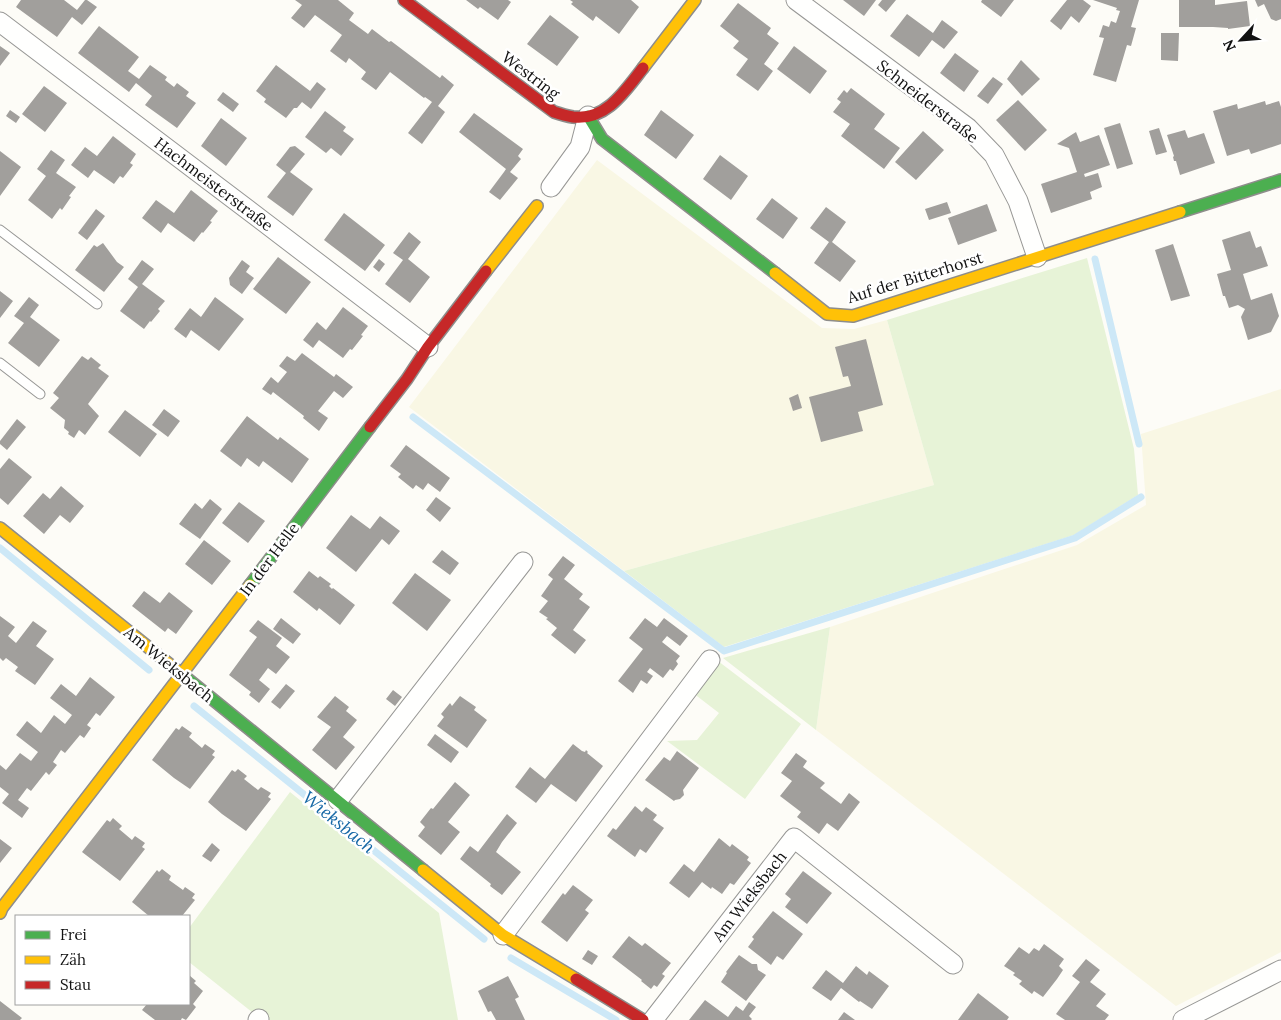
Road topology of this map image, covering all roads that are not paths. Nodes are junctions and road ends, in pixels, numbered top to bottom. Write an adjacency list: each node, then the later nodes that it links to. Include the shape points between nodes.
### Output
1 (404, 0): 5 (street, Westring, via 554,112 574,117)
2 (696, 0): 5 (street, Westring, via 621,97 606,110)
3 (796, 0): 10 (street, Schneiderstraße, via 968,128 994,155 1018,200)
4 (0, 22): 12 (street, Hachmeisterstraße)
5 (588, 116): 7 (street, via 580,147); 10 (street, Auf der Bitterhorst, via 602,139 827,314 854,316)
6 (1281, 180): 10 (street, Auf der Bitterhorst)
7 (551, 187)
8 (537, 206): 12 (street, In der Helle)
9 (0, 230): 11 (lane)
10 (1037, 257)
11 (96, 304)
12 (428, 347): 18 (street, In der Helle, via 407,379)
13 (0, 363): 14 (lane)
14 (40, 394)
15 (0, 528): 18 (street, Am Wieksbach)
16 (522, 562): 19 (street)
17 (710, 660): 21 (street)
18 (181, 674): 19 (street, Am Wieksbach); 20 (street, In der Helle)
19 (338, 800): 21 (street, Am Wieksbach)
20 (0, 912)
21 (503, 935): 24 (street, Am Wieksbach)
22 (953, 964): 25 (street, Am Wieksbach, via 794,838)
23 (1281, 970): 26 (street)
24 (643, 1020)
25 (653, 1020)
26 (1183, 1020)

